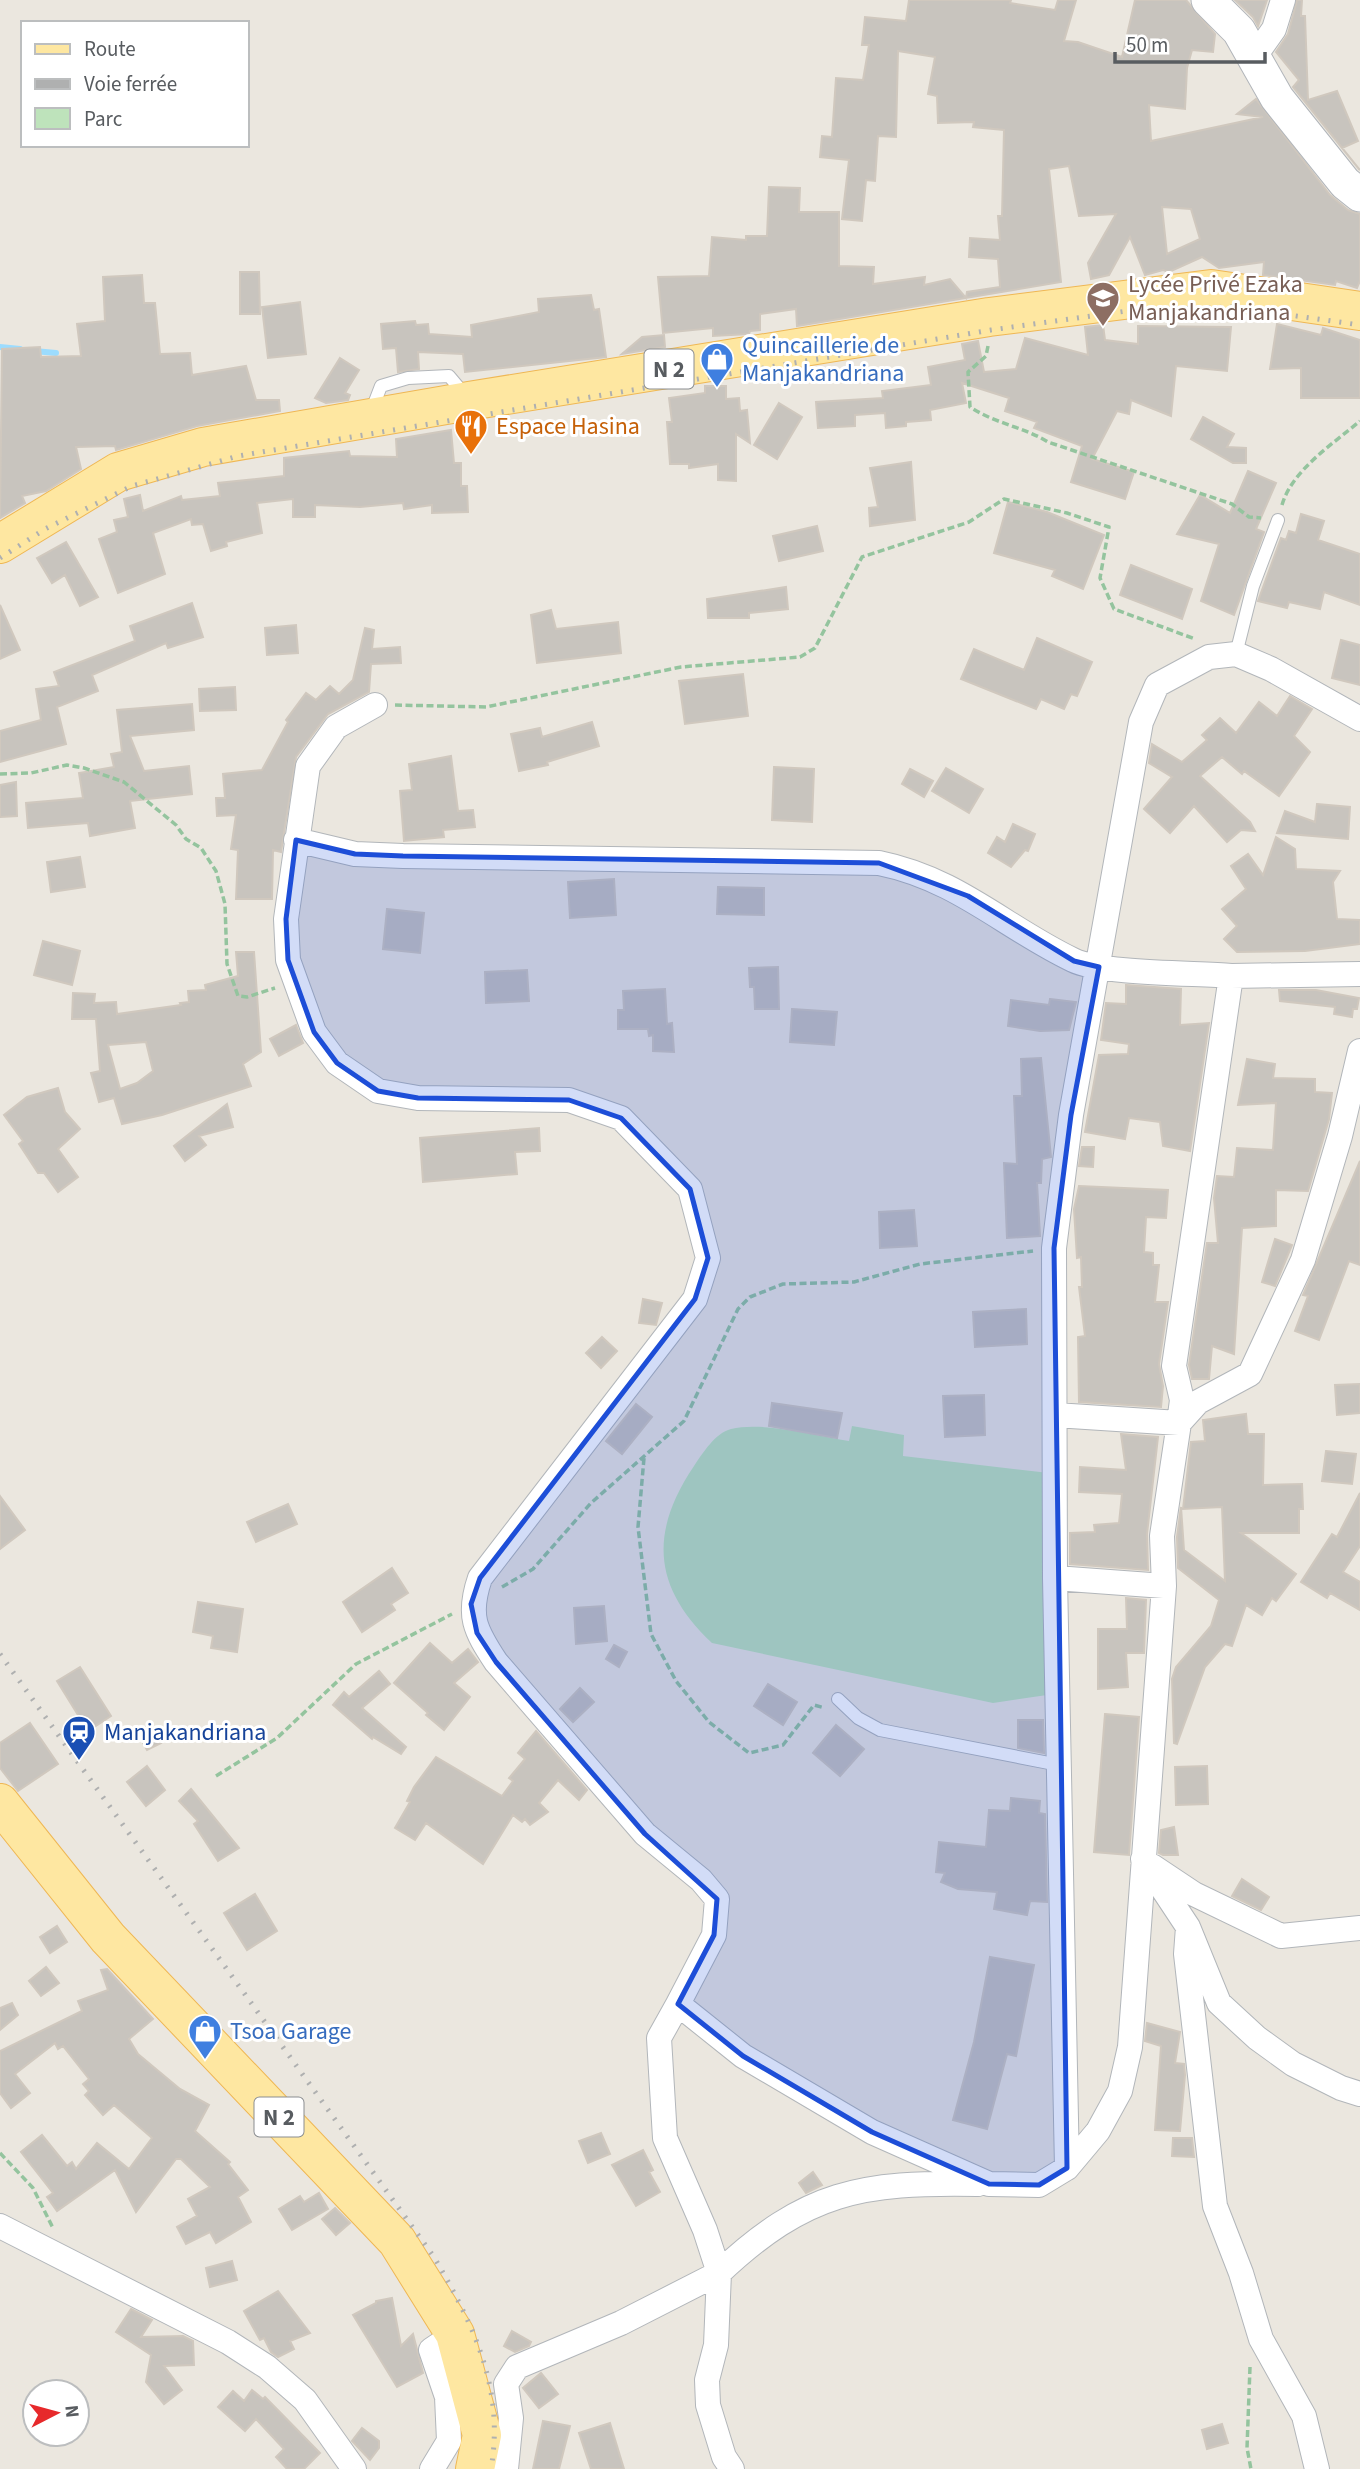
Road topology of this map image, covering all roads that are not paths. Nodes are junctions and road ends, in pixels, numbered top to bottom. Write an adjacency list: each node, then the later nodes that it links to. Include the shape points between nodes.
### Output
1 (1208, 0): 3 (street)
2 (1283, 0): 3 (street, via 1274,29)
3 (1255, 56): 4 (street, via 1277,98 1345,183)
4 (1360, 195)
5 (1360, 311): 7 (main road, N 2, via 1210,289 989,317 368,418 203,447 118,472)
6 (1278, 520): 8 (lane, via 1252,586)
7 (0, 544)
8 (1236, 654): 10 (street); 12 (street, via 1209,657 1157,685 1141,722)
9 (375, 705): 11 (street, via 336,727 308,766)
10 (1360, 719)
11 (296, 839): 12 (street, via 367,855 879,863 905,868 968,896 1074,961); 26 (street, via 286,919 288,960 314,1032 337,1063 378,1091 418,1098 569,1100 621,1118 690,1189 708,1258 695,1299 480,1578 471,1604 477,1633 496,1662 645,1834 717,1899 714,1935)
12 (1099, 967): 14 (street); 16 (street, via 1071,1115 1054,1248)
13 (1360, 974): 14 (street)
14 (1231, 976): 17 (street, via 1174,1366 1182,1400)
15 (1360, 1051): 17 (street, via 1303,1260 1250,1374 1198,1402)
16 (1055, 1415): 17 (street); 18 (street)
17 (1179, 1423): 19 (street, via 1161,1536)
18 (1055, 1578): 19 (street); 21 (street)
19 (1164, 1586): 23 (street)
20 (838, 1699): 21 (lane, via 880,1730)
21 (1059, 1765): 28 (street)
22 (0, 1803): 32 (main road, N 2, via 108,1938 397,2241)
23 (1143, 1859): 24 (street); 25 (street, via 1194,1894 1281,1936); 28 (street, via 1130,2047 1120,2091 1098,2131)
24 (1188, 1927): 27 (street, via 1219,2003 1293,2064); 38 (street, via 1186,1954 1215,2206 1261,2339 1304,2416)
25 (1360, 1928)
26 (678, 2004): 29 (street, via 743,2056 872,2132); 31 (street, via 659,2038 665,2138)
27 (1360, 2094)
28 (1067, 2168): 29 (street, via 1039,2185)
29 (989, 2184): 31 (street, via 861,2189 817,2203 757,2237)
30 (0, 2226): 33 (street, via 228,2342 267,2367 305,2400)
31 (719, 2273): 36 (street, via 621,2323 517,2367 506,2384 511,2417); 37 (street, via 708,2405)
32 (456, 2333): 34 (street, via 431,2350 447,2397 449,2441); 35 (main road, N 2, via 482,2434)
33 (354, 2469)
34 (432, 2469)
35 (475, 2469)
36 (506, 2469)
37 (732, 2469)
38 (1317, 2469)

